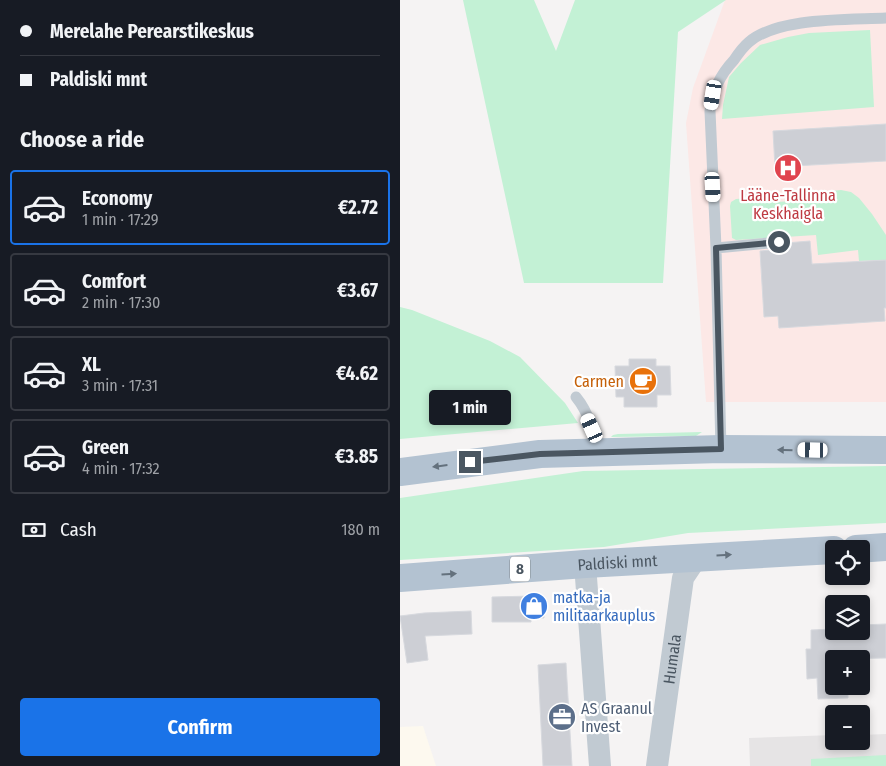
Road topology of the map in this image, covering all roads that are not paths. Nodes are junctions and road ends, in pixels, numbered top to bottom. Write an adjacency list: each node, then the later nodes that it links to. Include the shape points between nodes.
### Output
1 (886, 18): 3 (lane, via 811,21 776,28 750,41 722,73 710,111)
2 (779, 242): 3 (lane)
3 (716, 248): 5 (lane)
4 (576, 397): 7 (lane, via 592,428)
5 (721, 449): 6 (main road, one-way to 5); 7 (main road)
6 (886, 450)
7 (595, 452): 8 (main road, one-way to 8, via 540,454)
8 (400, 472)
9 (886, 547): 10 (main road)
10 (870, 548)
11 (825, 550): 12 (main road, Paldiski mnt / 8, one-way to 11)
12 (697, 557): 13 (main road, Paldiski mnt / 8); 16 (street, Humala, via 684,578)
13 (585, 564): 14 (main road, Paldiski mnt / 8, one-way to 13); 15 (street)
14 (400, 578)
15 (600, 766)
16 (656, 766)

